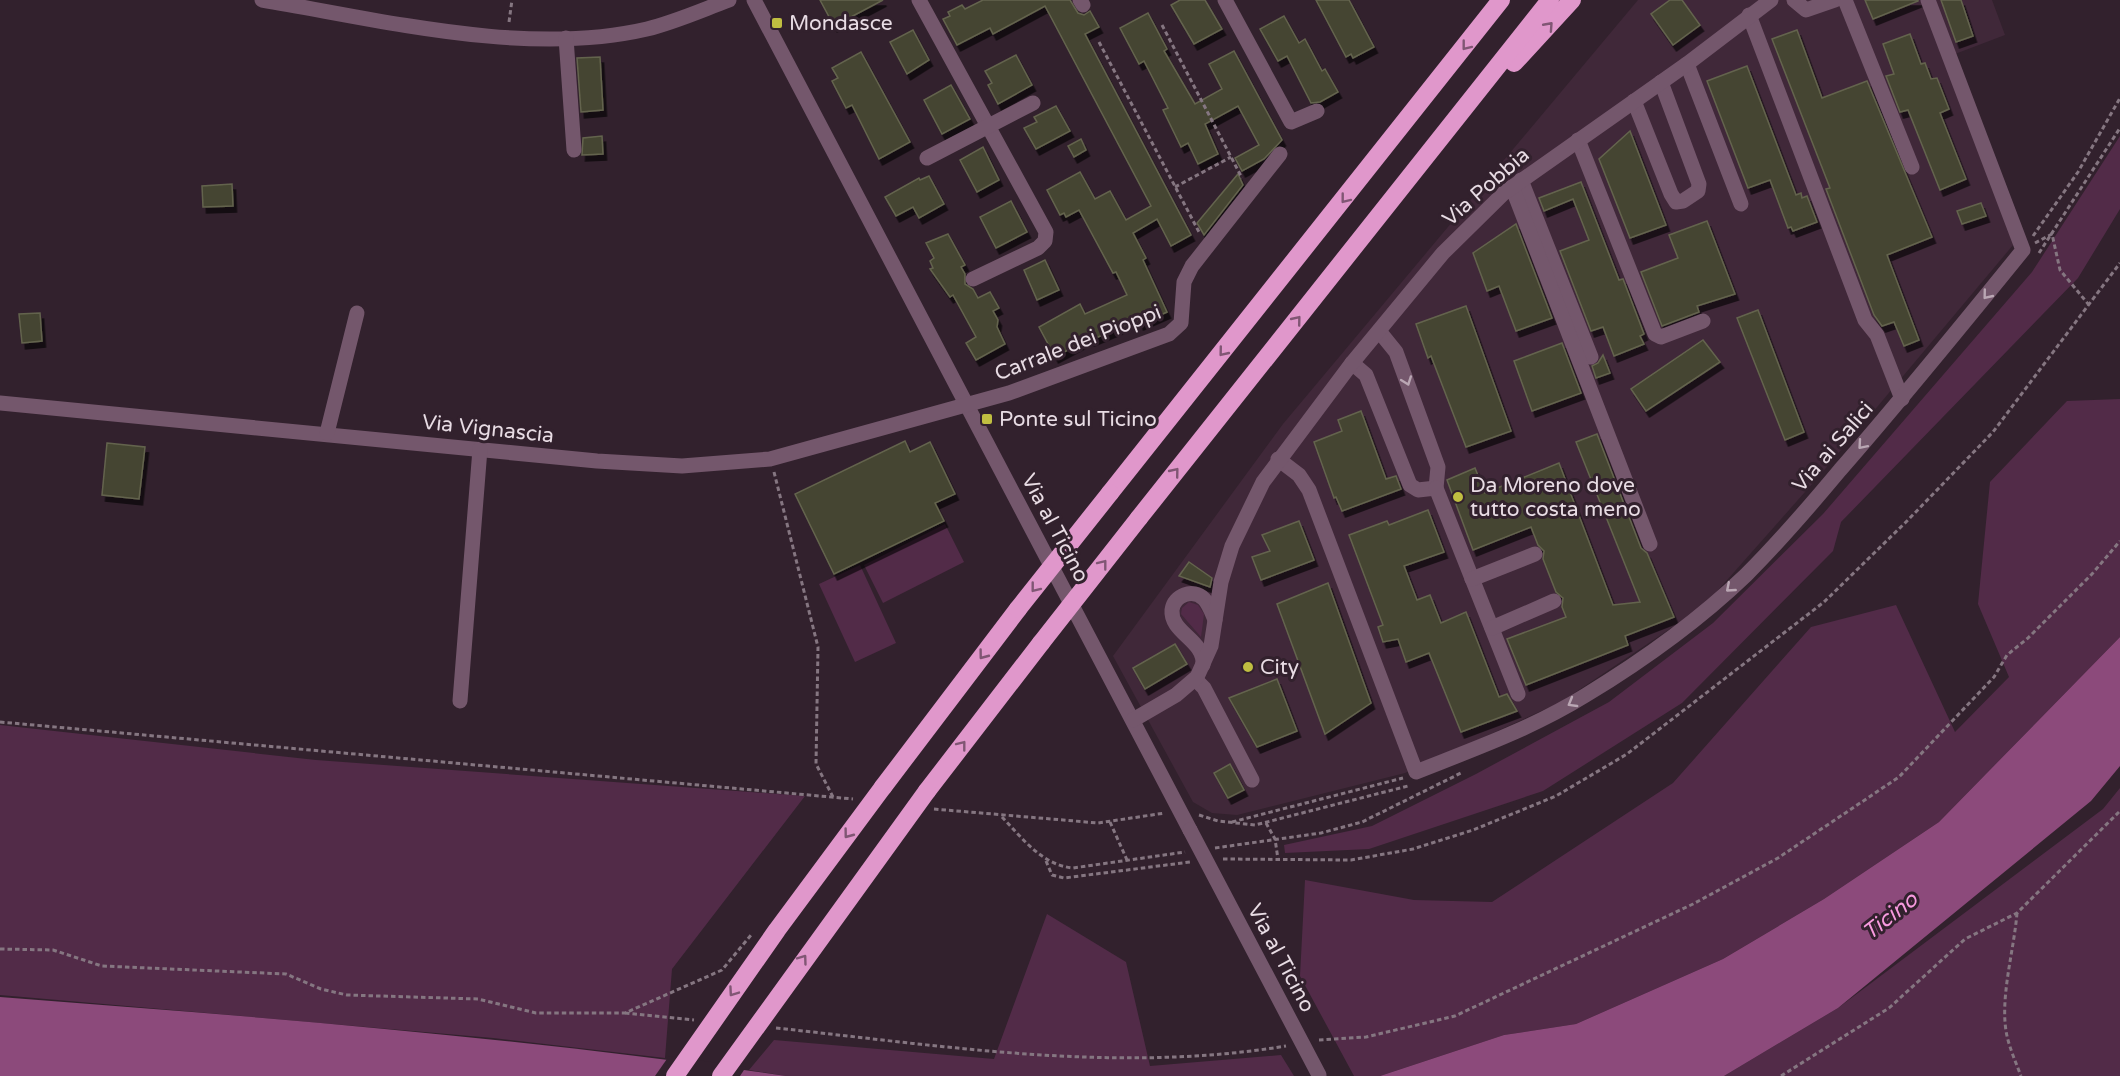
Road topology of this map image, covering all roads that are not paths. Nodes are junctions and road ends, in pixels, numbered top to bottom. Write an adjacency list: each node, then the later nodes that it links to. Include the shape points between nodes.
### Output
1 (262, 0): 15 (street, via 504,38)
2 (729, 0): 15 (street, via 645,30)
3 (754, 0): 38 (street, Via al Ticino)
4 (919, 0): 21 (street)
5 (1225, 0): 20 (street, via 1291,122)
6 (1501, 0): 54 (highway, one-way to 54, bridge, via 1018,609 882,787)
7 (1550, 0): 27 (highway)
8 (1572, 0): 27 (highway, one-way to 8)
9 (1771, 0): 14 (street, Via Pobbia)
10 (1794, 0): 11 (street, via 1806,10)
11 (1835, 0)
12 (1845, 0): 26 (street)
13 (1928, 0): 36 (street, Via ai Salici, one-way to 36, via 2030,253)
14 (1749, 15): 16 (street, Via Pobbia); 36 (street, via 1865,320 1877,335)
15 (566, 38): 23 (street)
16 (1687, 64): 17 (street, Via Pobbia); 29 (street)
17 (1661, 82): 18 (street, Via Pobbia); 18 (street, via 1699,184 1698,191 1683,201 1676,202 1671,194)
18 (1634, 101): 22 (street, Via Pobbia)
19 (1033, 103): 21 (street)
20 (1317, 111)
21 (987, 127): 25 (street); 30 (street, via 1044,226 1046,237 1038,248)
22 (1578, 140): 28 (street, Via Pobbia); 32 (street, via 1654,334 1661,336)
23 (574, 150)
24 (1280, 154): 38 (street, Carrale dei Pioppi, via 1184,282 1181,323 1175,330)
25 (927, 158)
26 (1912, 167)
27 (1410, 178): 55 (highway, one-way to 27, bridge, via 1041,643)
28 (1517, 183): 33 (street, Via Pobbia, via 1462,232); 34 (street); 43 (street)
29 (1742, 204)
30 (973, 279)
31 (357, 313): 39 (street)
32 (1703, 321)
33 (1379, 331): 35 (street, Via Pobbia); 42 (street, one-way to 42, via 1396,352 1438,467)
34 (1591, 357)
35 (1352, 363): 41 (street, Via Pobbia); 42 (street, via 1366,375 1410,485 1418,490)
36 (1902, 399): 41 (street, Via ai Salici, one-way to 41, via 1778,541 1744,576 1671,637 1550,715 1416,778 1309,490 1299,475)
37 (0, 403): 39 (street, Via Vignascia)
38 (966, 406): 40 (street, Via Vignascia, via 770,459 682,466); 52 (street, Via al Ticino)
39 (327, 433): 40 (street, Via Vignascia)
40 (480, 449): 51 (street)
41 (1278, 459): 47 (street, Via Pobbia, via 1239,526 1225,565)
42 (1436, 488): 45 (street)
43 (1650, 544)
44 (1535, 554): 45 (street)
45 (1472, 579): 48 (street)
46 (1554, 601): 48 (street)
47 (1215, 620): 49 (street, Via Pobbia); 49 (street, via 1207,602 1198,595 1186,594 1173,607 1174,620 1201,650)
48 (1492, 628): 50 (street)
49 (1199, 673): 52 (street, via 1176,695); 53 (street)
50 (1518, 694)
51 (460, 701)
52 (1133, 720): 56 (street, Via al Ticino, bridge)
53 (1252, 780)
54 (675, 1076)
55 (721, 1076)
56 (1319, 1076)

